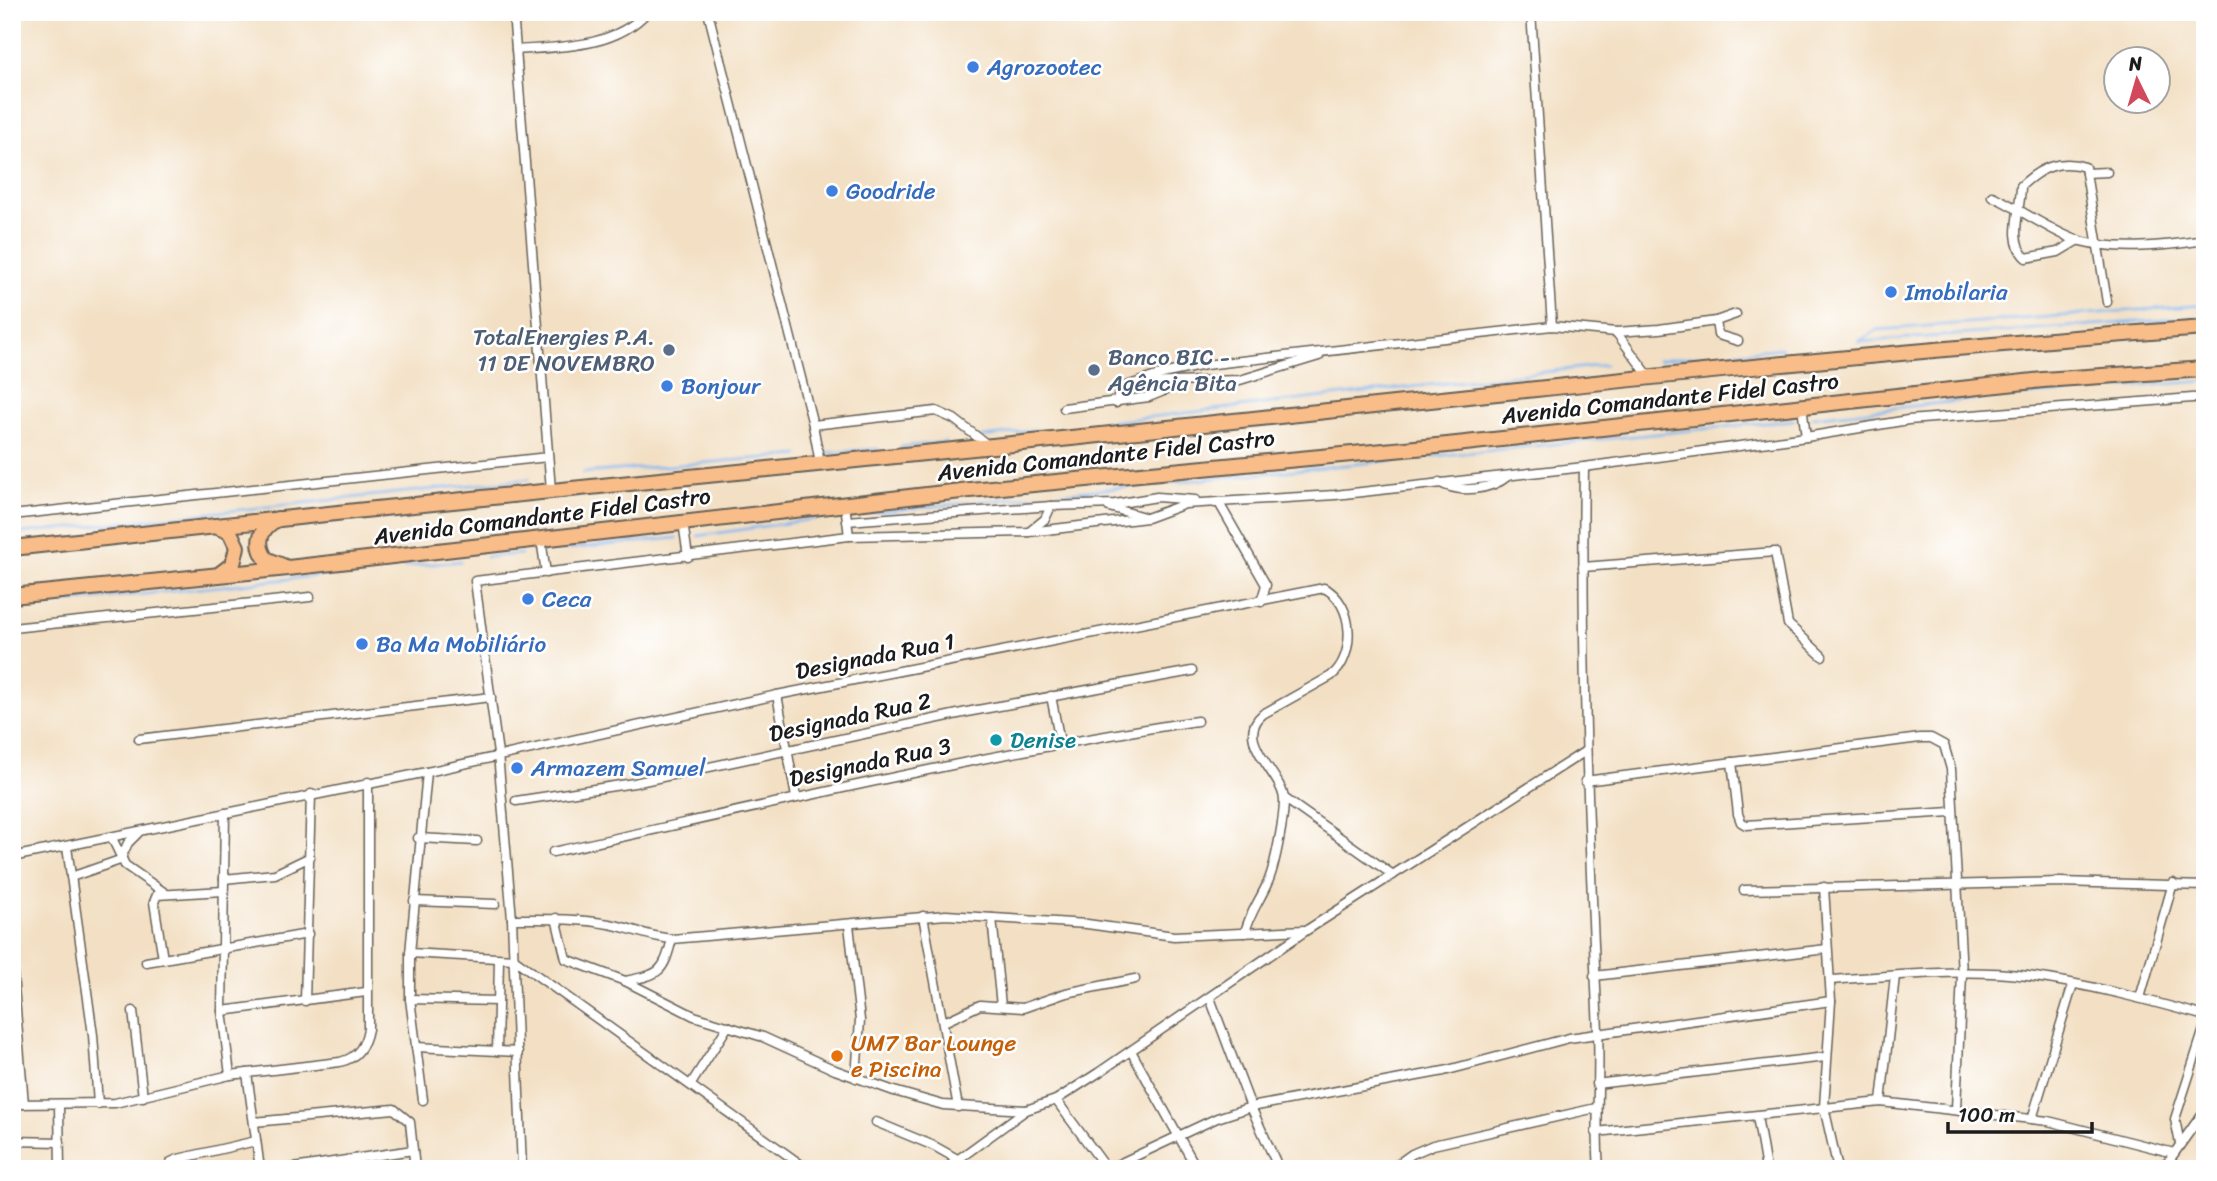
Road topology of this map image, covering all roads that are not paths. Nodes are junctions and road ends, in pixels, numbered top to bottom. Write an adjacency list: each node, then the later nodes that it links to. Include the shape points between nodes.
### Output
1 (513, 12): 5 (street)
2 (647, 12): 5 (street, via 635,23 587,45)
3 (708, 12): 29 (street)
4 (1531, 12): 16 (street)
5 (516, 50): 32 (street)
6 (2107, 172): 7 (street)
7 (2086, 173): 9 (street, via 2085,167 2063,162 2041,170 2021,186); 12 (street)
8 (1992, 196): 9 (street)
9 (2021, 209): 10 (street); 10 (street, via 2015,220 2016,236 2019,252 2026,258 2059,252)
10 (2078, 240): 12 (street)
11 (2205, 240): 12 (street, via 2174,245)
12 (2095, 243): 13 (street)
13 (2107, 302)
14 (1736, 314): 15 (street)
15 (1716, 321): 18 (street); 19 (street, via 1718,335)
16 (1552, 326): 18 (street); 20 (street)
17 (2205, 328): 22 (highway, Avenida Comandante Fidel Castro)
18 (1616, 332): 22 (street)
19 (1738, 341)
20 (1333, 351): 23 (street, via 1205,366); 24 (street, via 1240,380)
21 (2205, 369): 27 (highway, Avenida Comandante Fidel Castro, via 2043,380)
22 (1648, 375): 31 (highway, Avenida Comandante Fidel Castro)
23 (1133, 383): 24 (street); 26 (street, via 1121,388)
24 (1182, 383): 26 (street, via 1149,397)
25 (2205, 397): 30 (street, via 1927,418)
26 (1116, 403): 28 (street)
27 (1802, 406): 30 (street); 37 (highway, Avenida Comandante Fidel Castro)
28 (1064, 408)
29 (813, 425): 31 (street, via 936,411); 33 (street)
30 (1806, 438): 34 (street)
31 (989, 446): 33 (highway, Avenida Comandante Fidel Castro)
32 (548, 457): 35 (street); 40 (street)
33 (820, 463): 35 (highway, Avenida Comandante Fidel Castro)
34 (1584, 467): 36 (street); 51 (street)
35 (551, 490): 41 (highway, Avenida Comandante Fidel Castro)
36 (1219, 503): 38 (street, via 1177,496); 42 (street, via 1185,503); 57 (street, via 1266,585)
37 (845, 504): 43 (street); 44 (highway, Avenida Comandante Fidel Castro)
38 (1103, 505): 39 (street); 42 (street)
39 (1051, 506): 43 (street); 46 (street, via 1045,519)
40 (12, 515)
41 (282, 517): 45 (highway, Avenida Comandante Fidel Castro); 52 (highway, via 265,527 260,545 269,562)
42 (1147, 518): 46 (street)
43 (847, 521): 47 (street)
44 (683, 523): 48 (highway, Avenida Comandante Fidel Castro); 50 (street)
45 (211, 526): 49 (highway, Avenida Comandante Fidel Castro); 54 (highway, via 230,532 237,547 233,564)
46 (1029, 531): 47 (street)
47 (849, 536): 50 (street)
48 (541, 539): 52 (highway, Avenida Comandante Fidel Castro); 53 (street)
49 (12, 548)
50 (688, 557): 53 (street)
51 (1583, 567): 59 (street, via 1774,552 1788,624); 68 (street)
52 (288, 568): 54 (highway, Avenida Comandante Fidel Castro)
53 (546, 573): 63 (street, via 475,581)
54 (216, 575): 55 (highway, Avenida Comandante Fidel Castro)
55 (12, 596)
56 (310, 597): 58 (street)
57 (1261, 602): 61 (street, Designada Rua 1); 76 (street, Designada Rua 1, via 1324,589 1338,598 1349,638 1349,652 1341,668 1255,723 1255,744)
58 (12, 628)
59 (1822, 656)
60 (1192, 671): 62 (street, Designada Rua 2)
61 (777, 695): 67 (street); 69 (street, Designada Rua 1)
62 (1051, 696): 66 (street); 67 (street, Designada Rua 2)
63 (491, 697): 65 (street); 69 (street)
64 (1197, 721): 66 (street, Designada Rua 3)
65 (139, 738)
66 (1060, 742): 75 (street, Designada Rua 3)
67 (787, 749): 75 (street); 77 (street, Designada Rua 2, via 634,783)
68 (1584, 751): 72 (street); 89 (street)
69 (498, 754): 71 (street, Designada Rua 1); 104 (street)
70 (1732, 762): 72 (street); 78 (street, via 1738,814 1746,825); 78 (street, via 1931,738 1944,745 1950,758)
71 (427, 772): 73 (street, Designada Rua 1); 82 (street)
72 (1585, 781): 119 (street)
73 (368, 782): 74 (street, Designada Rua 1); 125 (street)
74 (311, 794): 79 (street, Designada Rua 1); 87 (street)
75 (796, 797): 85 (street, Designada Rua 3)
76 (1284, 799): 89 (street); 108 (street, via 1275,862)
77 (516, 801)
78 (1952, 812): 93 (street)
79 (225, 813): 80 (street, Designada Rua 1); 91 (street)
80 (139, 832): 81 (street, Designada Rua 1); 88 (street)
81 (112, 838): 84 (street, Designada Rua 1); 88 (street)
82 (418, 838): 83 (street); 99 (street)
83 (477, 841)
84 (67, 847): 86 (street, Designada Rua 1); 90 (street)
85 (553, 852)
86 (12, 857)
87 (310, 857): 91 (street, via 275,874); 107 (street)
88 (120, 860): 90 (street); 98 (street)
89 (1393, 875): 106 (street)
90 (71, 877): 156 (street)
91 (224, 879): 97 (street)
92 (2173, 883): 93 (street); 94 (street); 127 (street)
93 (1959, 886): 95 (street); 118 (street)
94 (2205, 886)
95 (1824, 887): 96 (street); 111 (street)
96 (1744, 890)
97 (223, 891): 98 (street); 110 (street)
98 (165, 893): 113 (street, via 157,895 154,902)
99 (414, 901): 100 (street); 112 (street)
100 (495, 904)
101 (923, 916): 103 (street); 105 (street); 136 (street)
102 (556, 918): 104 (street); 109 (street, via 598,922); 123 (street, via 566,959)
103 (992, 918): 108 (street, via 1165,935); 132 (street)
104 (512, 919): 115 (street)
105 (849, 925): 109 (street); 147 (street, via 859,1004)
106 (1307, 930): 108 (street); 126 (street)
107 (307, 933): 110 (street); 129 (street)
108 (1245, 933)
109 (672, 939): 123 (street, via 659,972)
110 (222, 949): 113 (street); 134 (street)
111 (1828, 949): 119 (street); 122 (street)
112 (410, 953): 114 (street); 128 (street)
113 (163, 959): 116 (street)
114 (499, 959): 115 (street); 131 (street)
115 (514, 959): 143 (street); 148 (street)
116 (145, 962)
117 (12, 963): 155 (street)
118 (1962, 974): 120 (street); 124 (street, via 2026,976); 162 (street)
119 (1594, 976): 139 (street)
120 (1895, 976): 122 (street); 153 (street)
121 (1135, 979): 132 (street, via 1066,993 1034,1006)
122 (1830, 980): 130 (street)
123 (625, 981): 137 (street, via 694,1016)
124 (2073, 984): 127 (street); 166 (street)
125 (366, 992): 129 (street); 145 (street, via 366,1038 348,1060)
126 (1210, 998): 142 (street); 159 (street)
127 (2140, 998): 135 (street)
128 (410, 999): 131 (street); 140 (street)
129 (305, 1001): 134 (street)
130 (1831, 1001): 139 (street); 144 (street)
131 (498, 1002): 141 (street)
132 (1001, 1006): 136 (street, via 973,1007)
133 (133, 1011): 150 (street)
134 (222, 1011): 146 (street)
135 (2205, 1016)
136 (944, 1021): 158 (street)
137 (728, 1026): 147 (street); 148 (street)
138 (2205, 1026): 174 (street, via 2175,1119)
139 (1598, 1033): 149 (street); 159 (street, via 1444,1071)
140 (416, 1047): 141 (street); 151 (street)
141 (497, 1051): 143 (street)
142 (1131, 1051): 152 (street); 170 (street)
143 (518, 1052): 185 (street)
144 (1826, 1057): 149 (street); 160 (street)
145 (247, 1073): 146 (street); 167 (street)
146 (230, 1075): 150 (street)
147 (856, 1078): 158 (street)
148 (691, 1084): 177 (street)
149 (1596, 1084): 161 (street)
150 (143, 1097): 156 (street)
151 (423, 1100)
152 (1056, 1100): 163 (street); 189 (street)
153 (1881, 1102): 160 (street); 162 (street)
154 (12, 1104): 155 (street)
155 (24, 1104): 157 (street)
156 (99, 1104): 157 (street)
157 (59, 1105): 172 (street)
158 (958, 1107): 163 (street)
159 (1251, 1107): 170 (street); 191 (street)
160 (1824, 1107): 165 (street); 195 (street)
161 (1596, 1108): 169 (street); 192 (street, via 1433,1145)
162 (1956, 1109): 166 (street)
163 (1026, 1110): 178 (street)
164 (2205, 1110): 174 (street)
165 (1757, 1116): 169 (street); 194 (street)
166 (2032, 1119): 176 (street)
167 (254, 1122): 173 (street); 175 (street, via 394,1109 410,1122)
168 (876, 1122): 178 (street)
169 (1596, 1132): 193 (street)
170 (1180, 1136): 179 (street); 190 (street)
171 (12, 1141): 172 (street)
172 (60, 1142): 180 (street)
173 (256, 1142): 181 (street, via 178,1159 171,1162); 182 (street)
174 (2179, 1144): 176 (street)
175 (413, 1150): 183 (street); 184 (street)
176 (2174, 1153): 196 (street)
177 (793, 1159): 186 (street); 187 (street)
178 (959, 1160): 188 (street)
179 (1129, 1165): 189 (street)
180 (60, 1169)
181 (170, 1169)
182 (260, 1169)
183 (287, 1169)
184 (415, 1169)
185 (522, 1169)
186 (788, 1169)
187 (807, 1169)
188 (945, 1169)
189 (1107, 1169)
190 (1197, 1169)
191 (1279, 1169)
192 (1391, 1169)
193 (1599, 1169)
194 (1766, 1169)
195 (1838, 1169)
196 (2163, 1169)

